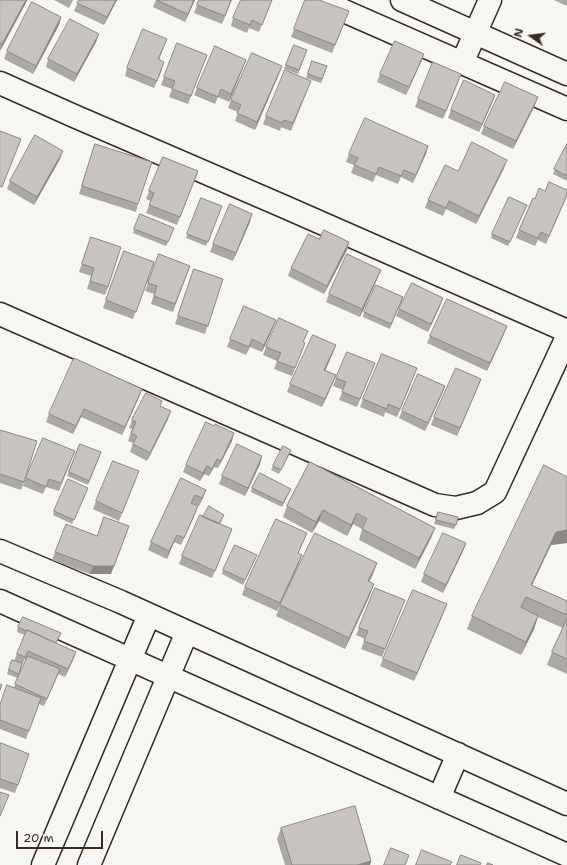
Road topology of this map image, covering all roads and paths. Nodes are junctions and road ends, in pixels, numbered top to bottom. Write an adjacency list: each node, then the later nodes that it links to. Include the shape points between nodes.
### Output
1 (319, 0): 5 (street)
2 (402, 0): 4 (street)
3 (490, 0): 4 (street)
4 (475, 33): 5 (street); 6 (street)
5 (462, 63): 8 (street)
6 (567, 74)
7 (0, 83): 10 (street)
8 (567, 109)
9 (0, 314): 11 (street, via 435,505 456,508 477,503 495,492)
10 (567, 331)
11 (567, 337)
12 (0, 551): 14 (street)
13 (0, 601): 16 (street)
14 (149, 615): 15 (street); 16 (street)
15 (187, 632): 17 (street); 18 (street)
16 (130, 660): 17 (street); 22 (street)
17 (168, 677): 19 (street); 23 (street)
18 (458, 754): 19 (street); 20 (street)
19 (439, 798): 21 (street)
20 (567, 804)
21 (567, 855)
22 (43, 865)
23 (89, 865)

